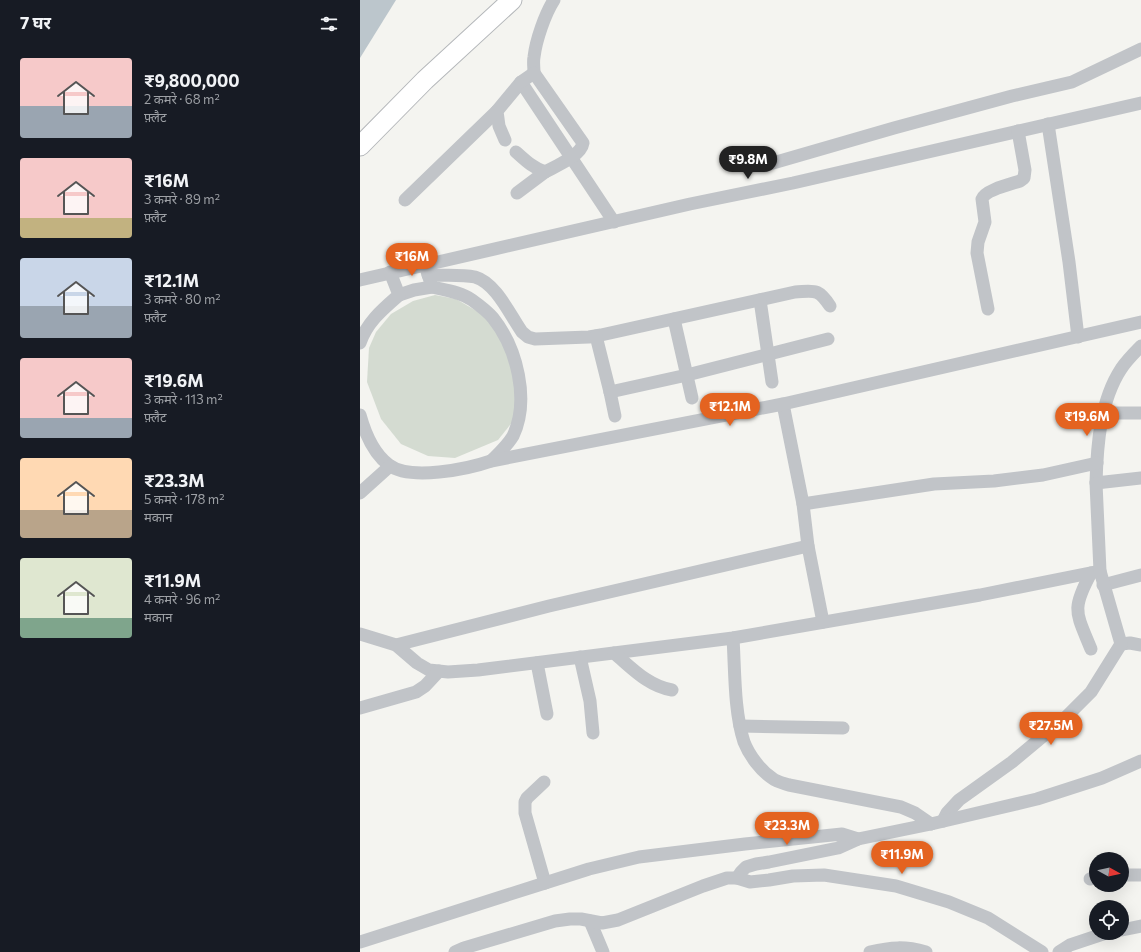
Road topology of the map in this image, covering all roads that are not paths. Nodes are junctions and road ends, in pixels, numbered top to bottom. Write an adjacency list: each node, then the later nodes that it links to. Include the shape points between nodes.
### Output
1 (499, 0): 11 (highway, via 445,48)
2 (512, 0): 13 (highway, via 425,80)
3 (554, 0): 5 (street, via 538,37)
4 (1141, 49): 16 (street, via 1072,82 894,128)
5 (534, 73): 6 (street); 15 (street, via 582,140 582,146)
6 (521, 82): 8 (street); 15 (street)
7 (1141, 103): 9 (street)
8 (496, 111): 12 (street); 19 (street)
9 (1048, 124): 10 (street); 31 (street)
10 (1018, 131): 20 (street); 27 (street, via 1025,170 1024,178 988,192 982,199 986,222 978,242 977,253)
11 (360, 133)
12 (505, 140)
13 (360, 146)
14 (516, 152): 17 (street, via 530,165)
15 (571, 158): 17 (street); 20 (street)
16 (766, 165)
17 (545, 172): 18 (street)
18 (517, 193)
19 (405, 200)
20 (614, 222): 22 (street)
21 (390, 272): 22 (street); 23 (street); 24 (street)
22 (428, 276): 24 (street, via 414,290); 30 (street, via 474,277 483,281 492,288 528,337 535,339); 45 (street, via 472,299 492,318 506,339 518,371 521,402 517,425 506,447)
23 (360, 280)
24 (399, 295): 33 (street, via 377,314 364,332)
25 (760, 300): 26 (street, via 795,292 813,291 819,292); 28 (street); 35 (street)
26 (830, 306)
27 (988, 309)
28 (674, 319): 30 (street); 36 (street)
29 (1141, 322): 31 (street)
30 (596, 336): 38 (street)
31 (1078, 337): 40 (street)
32 (828, 339): 35 (street)
33 (360, 343)
34 (1141, 346): 41 (street, via 1121,368)
35 (768, 354): 36 (street); 37 (street)
36 (687, 375): 38 (street); 39 (street)
37 (772, 382)
38 (610, 392): 44 (street)
39 (692, 398)
40 (783, 404): 45 (street); 51 (street)
41 (1103, 413): 42 (street); 46 (street)
42 (1141, 413)
43 (360, 415): 47 (street, via 369,439)
44 (615, 416)
45 (491, 461): 47 (street, via 463,468 418,473)
46 (1097, 463): 49 (street); 51 (street, via 1043,475 934,484)
47 (390, 466): 50 (street)
48 (1141, 478): 49 (street)
49 (1096, 483): 53 (street)
50 (360, 493)
51 (803, 504): 52 (street)
52 (808, 546): 56 (street); 60 (street, via 549,606)
53 (1095, 572): 55 (street); 56 (street); 62 (street, via 1082,590 1077,605 1077,613)
54 (1141, 575): 55 (street)
55 (1104, 585): 59 (street)
56 (823, 622): 58 (street)
57 (360, 634): 60 (street)
58 (733, 638): 63 (street); 70 (street)
59 (1121, 644): 61 (street); 75 (street, via 1091,692 1066,717 1012,762 959,800)
60 (396, 645): 66 (street, via 417,663 430,670)
61 (1141, 645)
62 (1091, 649)
63 (614, 653): 64 (street); 67 (street, via 656,686)
64 (580, 657): 65 (street); 72 (street, via 588,689)
65 (537, 663): 66 (street, via 478,670); 69 (street)
66 (439, 671): 68 (street, via 416,692)
67 (672, 690)
68 (360, 708)
69 (547, 714)
70 (740, 726): 71 (street); 75 (street, via 751,755 771,778 808,790 900,807)
71 (843, 728)
72 (593, 733)
73 (1141, 761): 75 (street, via 1102,778 1037,799)
74 (544, 782): 80 (street, via 525,802)
75 (937, 822): 76 (street)
76 (858, 839): 79 (street, via 838,848 750,866); 80 (street, via 842,834 638,857)
77 (1129, 875): 78 (street)
78 (1141, 875)
79 (737, 878): 81 (street, via 727,878 703,886 618,920 602,923); 90 (street, via 750,882 792,876 824,875 896,886 949,902 980,915)
80 (544, 883): 85 (street)
81 (590, 921): 86 (street, via 570,918 555,920); 87 (street)
82 (1141, 926): 83 (street)
83 (1129, 929)
84 (1089, 939): 91 (street)
85 (360, 942)
86 (455, 952)
87 (603, 952)
88 (870, 952): 89 (street, via 901,947)
89 (926, 952)
90 (1042, 952)
91 (1059, 952)

